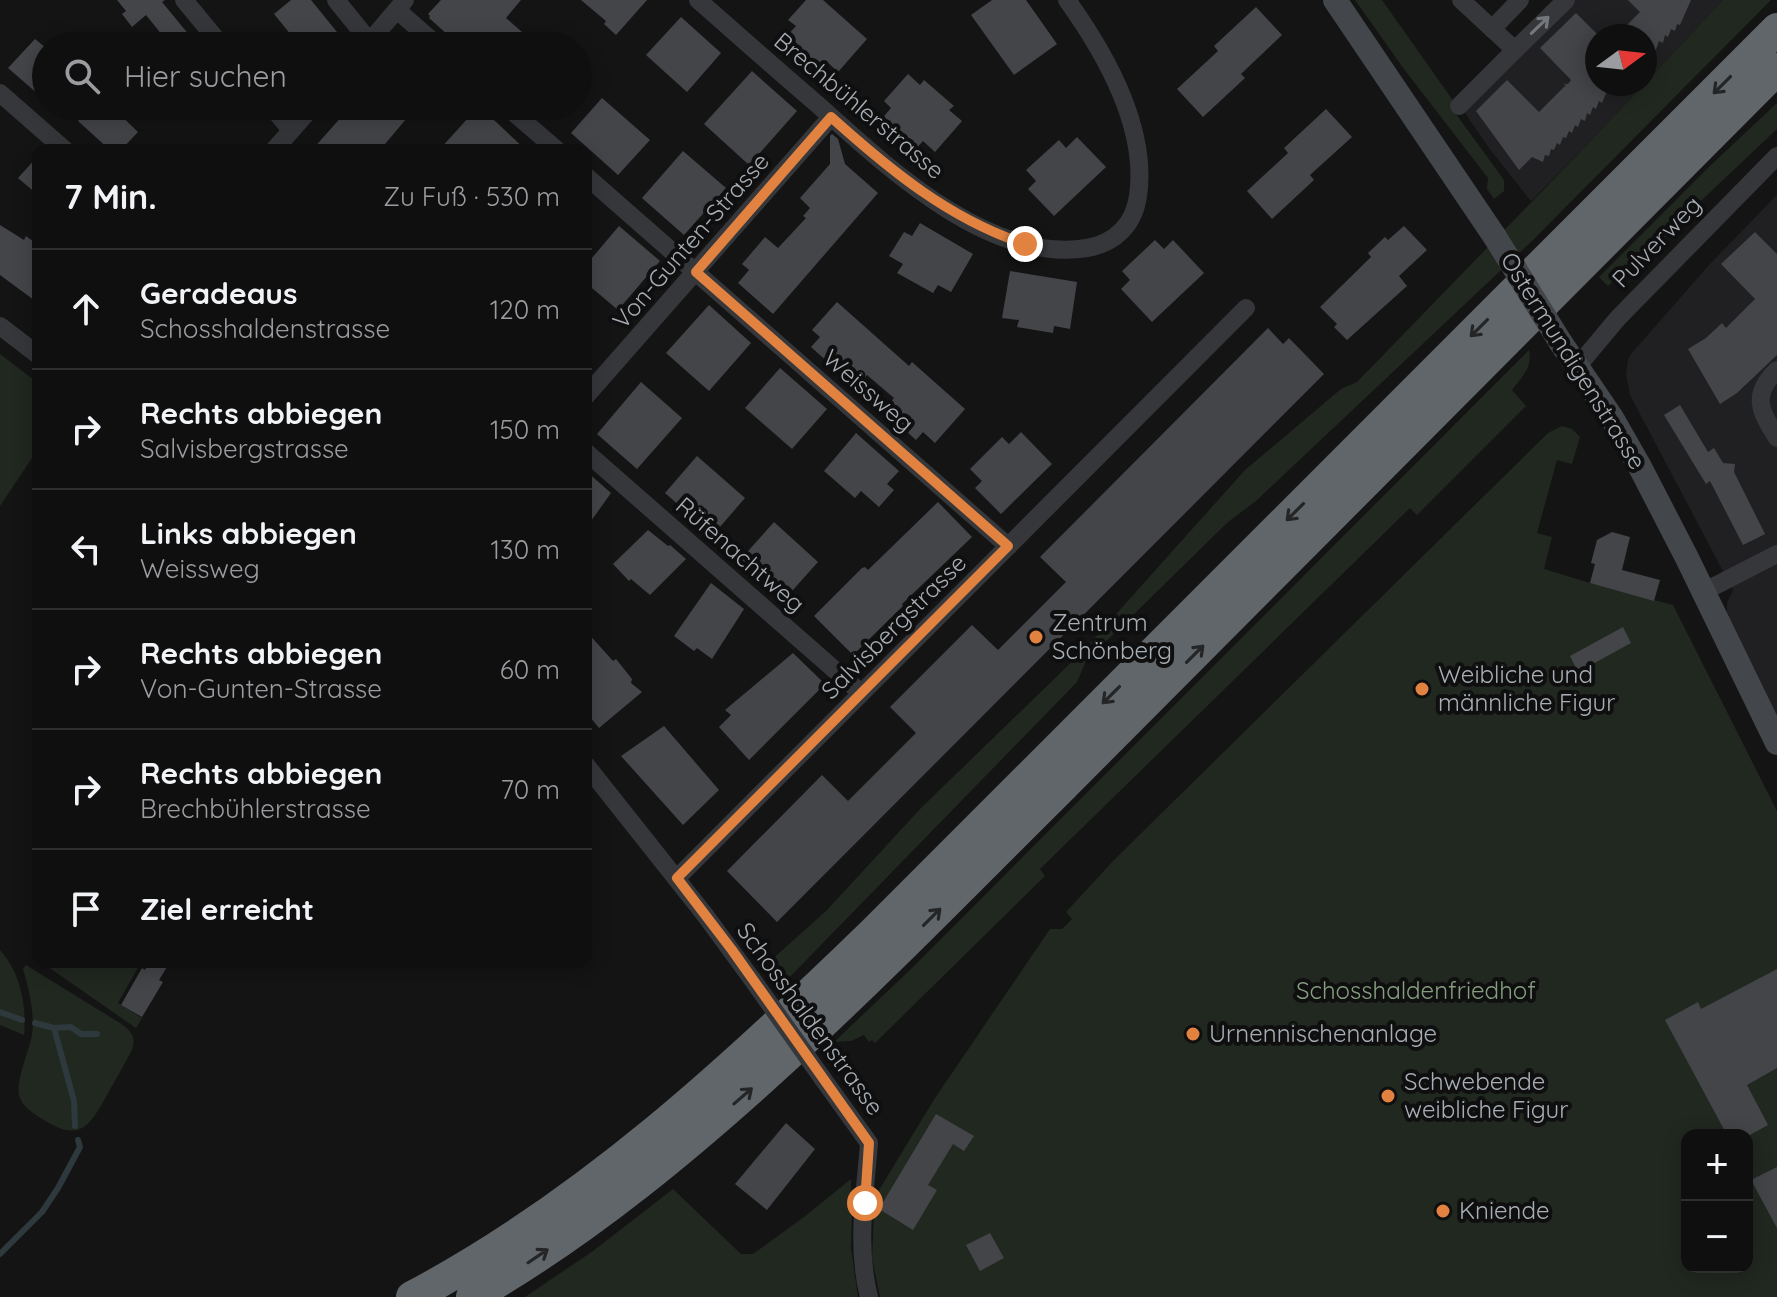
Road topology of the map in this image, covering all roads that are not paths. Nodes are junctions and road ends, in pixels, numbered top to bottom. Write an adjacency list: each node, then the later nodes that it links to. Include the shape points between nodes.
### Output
1 (184, 0): 12 (street)
2 (336, 0): 13 (street)
3 (698, 0): 20 (street, Brechbühlerstrasse)
4 (1067, 0): 20 (street, Brechbühlerstrasse, via 1109,67 1137,147 1134,212 1111,240 1086,248 1050,249 995,233 922,192)
5 (1335, 0): 34 (main road, Ostermundigenstrasse, bridge)
6 (1461, 0): 10 (street)
7 (1520, 0): 10 (street)
8 (1566, 0): 16 (street, one-way to 8)
9 (401, 5): 14 (street); 15 (street)
10 (1492, 29): 16 (street)
11 (1777, 29): 46 (highway, one-way to 46, via 776,1025 584,1187)
12 (210, 32)
13 (359, 32)
14 (378, 32)
15 (425, 32)
16 (1515, 50): 19 (street)
17 (1777, 69): 47 (highway, one-way to 17, via 642,1181 828,1018)
18 (0, 93): 25 (street)
19 (1459, 106)
20 (831, 117): 30 (street, Von-Gunten-Strasse)
21 (283, 120): 24 (street)
22 (300, 120): 24 (street)
23 (522, 120): 27 (street)
24 (291, 130): 26 (street)
25 (58, 144)
26 (279, 144)
27 (550, 144)
28 (1777, 156): 34 (street, Pulverweg)
29 (592, 181): 30 (street, Weissweg)
30 (696, 272): 36 (street, Von-Gunten-Strasse); 39 (street, Weissweg)
31 (1246, 308): 39 (street, Salvisbergstrasse)
32 (0, 326): 33 (street)
33 (32, 350)
34 (1577, 367): 41 (main road, Ostermundigenstrasse, via 1640,467)
35 (1777, 370): 37 (street, via 1764,385 1760,403)
36 (592, 389)
37 (1777, 438)
38 (592, 457): 42 (street, Rüfenachtweg)
39 (1008, 546): 42 (street, Salvisbergstrasse)
40 (1777, 554): 41 (street)
41 (1703, 592): 43 (main road, Ostermundigenstrasse)
42 (861, 693): 45 (street, Salvisbergstrasse)
43 (1777, 743)
44 (592, 772): 45 (street, Schosshaldenstrasse)
45 (677, 878): 48 (street, Schosshaldenstrasse, bridge, via 869,1143 861,1236)
46 (412, 1297)
47 (472, 1297)
48 (869, 1297)

